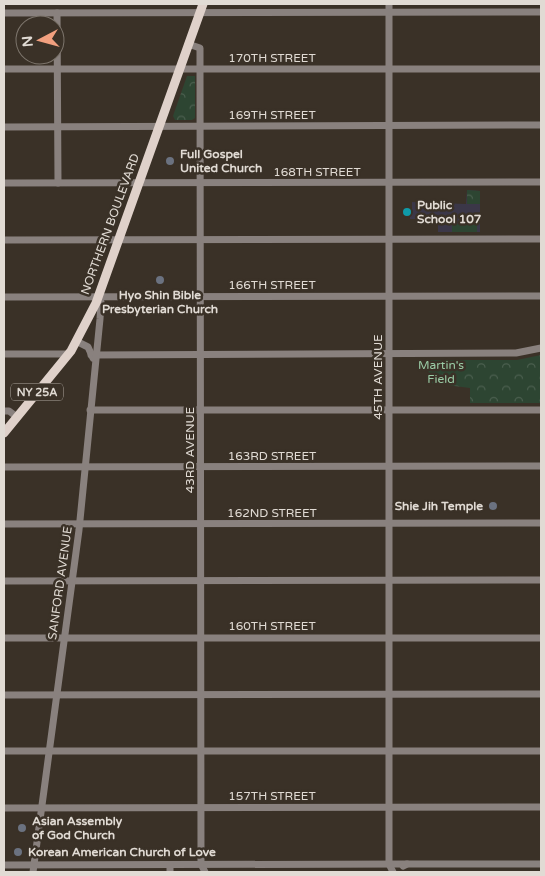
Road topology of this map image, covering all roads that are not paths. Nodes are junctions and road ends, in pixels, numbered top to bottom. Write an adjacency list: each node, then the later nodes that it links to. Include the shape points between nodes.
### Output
1 (388, 4): 5 (street, 45TH AVENUE)
2 (201, 8): 4 (street); 5 (street); 7 (main road, NORTHERN BOULEVARD)
3 (4, 12): 4 (street)
4 (57, 12): 13 (street)
5 (389, 12): 6 (street); 11 (street, 45TH AVENUE)
6 (541, 12)
7 (188, 44): 9 (main road, NORTHERN BOULEVARD); 10 (street, 43RD AVENUE, via 200,48)
8 (4, 69): 13 (street, 170TH STREET)
9 (179, 69): 10 (street, 170TH STREET); 13 (street, 170TH STREET); 16 (main road, NORTHERN BOULEVARD)
10 (200, 69): 11 (street, 170TH STREET); 17 (street, 43RD AVENUE)
11 (389, 69): 12 (street, 170TH STREET); 18 (street, 45TH AVENUE)
12 (541, 69)
13 (57, 70): 15 (street)
14 (541, 125): 18 (street, 169TH STREET)
15 (58, 126): 16 (street, 169TH STREET); 19 (street, 169TH STREET); 22 (street)
16 (159, 126): 17 (street, 169TH STREET); 23 (main road, NORTHERN BOULEVARD)
17 (200, 126): 18 (street, 169TH STREET); 24 (street, 43RD AVENUE)
18 (389, 126): 25 (street, 45TH AVENUE)
19 (4, 127)
20 (541, 182): 25 (street, 168TH STREET)
21 (4, 183): 22 (street, 168TH STREET)
22 (58, 183): 23 (street, 168TH STREET)
23 (138, 183): 24 (street, 168TH STREET); 28 (main road, NORTHERN BOULEVARD)
24 (201, 183): 25 (street, 168TH STREET); 29 (street, 43RD AVENUE)
25 (389, 183): 30 (street, 45TH AVENUE)
26 (541, 239): 30 (street)
27 (4, 240): 28 (street)
28 (118, 240): 29 (street); 31 (main road, NORTHERN BOULEVARD)
29 (201, 240): 30 (street); 35 (street, 43RD AVENUE)
30 (389, 240): 32 (street, 45TH AVENUE)
31 (98, 296): 34 (street, 166TH STREET); 35 (street, 166TH STREET); 36 (main road, NORTHERN BOULEVARD); 42 (street, SANFORD AVENUE)
32 (389, 296): 33 (street, 166TH STREET); 35 (street, 166TH STREET); 40 (street, 45TH AVENUE)
33 (541, 296)
34 (4, 297)
35 (201, 297): 39 (street, 43RD AVENUE)
36 (76, 341): 38 (main road, NORTHERN BOULEVARD); 42 (street)
37 (541, 348): 40 (street, via 516,353)
38 (70, 352): 41 (street); 48 (main road, NORTHERN BOULEVARD / NY 25A)
39 (201, 353): 40 (street); 42 (street); 45 (street, 43RD AVENUE)
40 (389, 353): 46 (street, 45TH AVENUE)
41 (4, 354)
42 (94, 354): 44 (street, SANFORD AVENUE)
43 (4, 410): 48 (street)
44 (90, 410): 45 (street); 52 (street, SANFORD AVENUE)
45 (201, 410): 46 (street); 53 (street, 43RD AVENUE)
46 (389, 410): 47 (street); 54 (street, 45TH AVENUE)
47 (541, 410)
48 (17, 417): 49 (main road, NORTHERN BOULEVARD / NY 25A)
49 (4, 433)
50 (541, 466): 54 (street, 163RD STREET)
51 (4, 467): 52 (street, 163RD STREET)
52 (85, 467): 53 (street, 163RD STREET); 56 (street, SANFORD AVENUE)
53 (201, 467): 54 (street, 163RD STREET); 57 (street, 43RD AVENUE)
54 (389, 467): 58 (street, 45TH AVENUE)
55 (4, 524): 56 (street, 162ND STREET)
56 (79, 524): 57 (street, 162ND STREET); 63 (street, SANFORD AVENUE)
57 (201, 524): 58 (street, 162ND STREET); 64 (street, 43RD AVENUE)
58 (389, 524): 59 (street, 162ND STREET); 60 (street, 45TH AVENUE)
59 (541, 524)
60 (389, 580): 61 (street); 64 (street); 65 (street, 45TH AVENUE)
61 (541, 580)
62 (4, 581): 63 (street)
63 (72, 581): 64 (street); 67 (street, SANFORD AVENUE)
64 (201, 581): 68 (street, 43RD AVENUE)
65 (390, 637): 68 (street, 160TH STREET); 69 (street, 160TH STREET); 71 (street, 45TH AVENUE)
66 (4, 638): 67 (street, 160TH STREET)
67 (64, 638): 68 (street, 160TH STREET); 74 (street, SANFORD AVENUE)
68 (201, 638): 70 (street, 43RD AVENUE)
69 (541, 638)
70 (202, 694): 71 (street); 74 (street); 77 (street, 43RD AVENUE)
71 (389, 694): 72 (street); 78 (street, 45TH AVENUE)
72 (541, 694)
73 (4, 695): 74 (street)
74 (56, 695): 76 (street, SANFORD AVENUE)
75 (4, 751): 76 (street)
76 (48, 751): 77 (street); 83 (street, SANFORD AVENUE)
77 (202, 751): 78 (street); 84 (street, 43RD AVENUE)
78 (390, 751): 79 (street); 80 (street, 45TH AVENUE)
79 (541, 751)
80 (390, 807): 81 (street, 157TH STREET); 84 (street, 157TH STREET); 94 (street, 45TH AVENUE)
81 (541, 807)
82 (4, 808): 83 (street, 157TH STREET)
83 (40, 808): 84 (street, 157TH STREET); 93 (street, SANFORD AVENUE)
84 (202, 808): 85 (street, 43RD AVENUE)
85 (201, 864): 86 (street); 92 (street); 95 (street)
86 (264, 864): 87 (street); 96 (street)
87 (326, 864): 94 (street); 97 (street)
88 (452, 864): 89 (street); 94 (street, via 407,864); 98 (street)
89 (515, 864): 90 (street); 99 (street)
90 (541, 864)
91 (4, 865): 93 (street)
92 (170, 868): 93 (street)
93 (33, 869)
94 (392, 870)
95 (205, 872)
96 (267, 872)
97 (330, 872)
98 (456, 872)
99 (519, 872)

